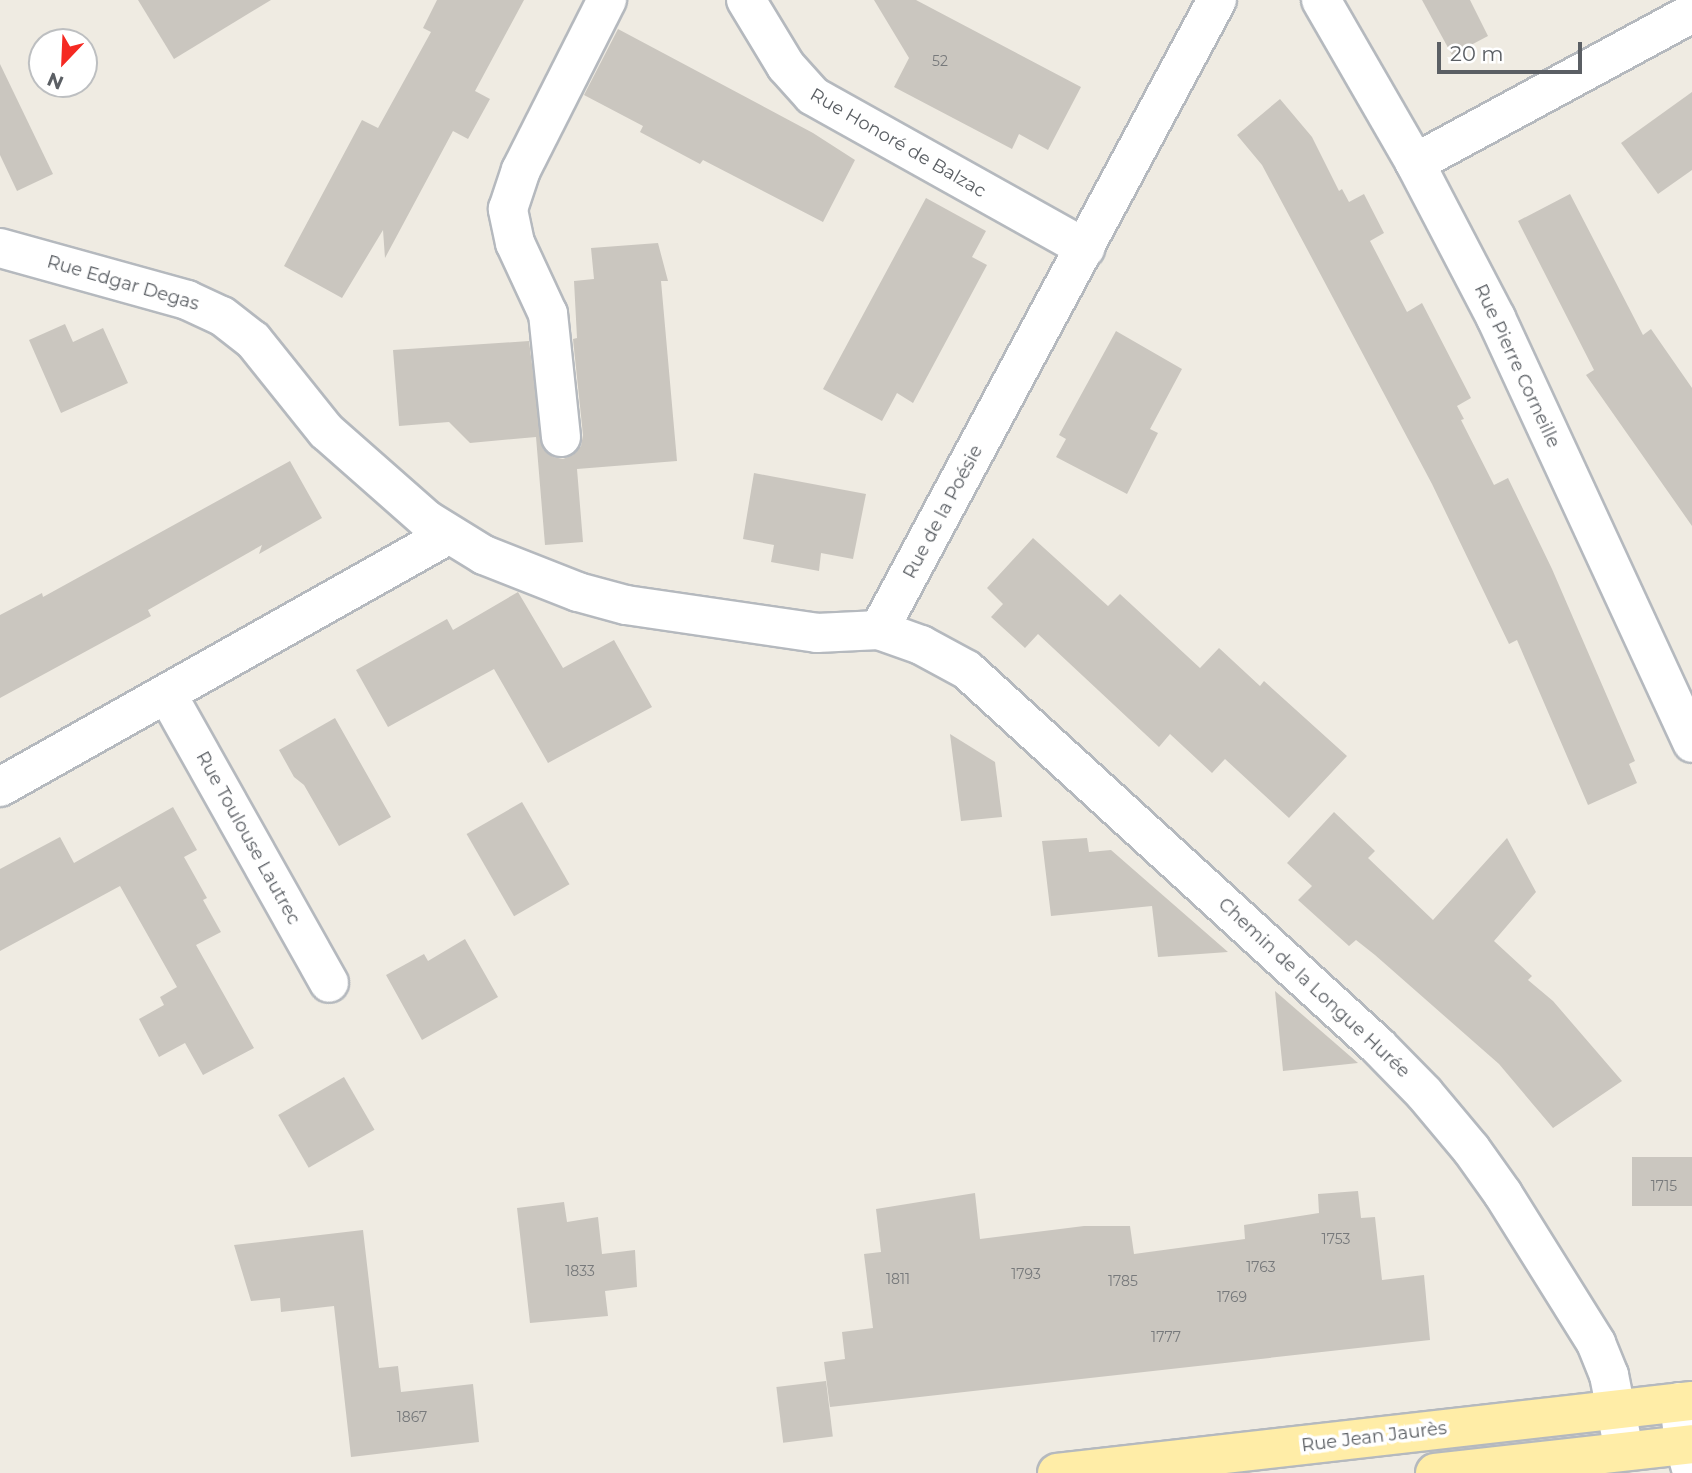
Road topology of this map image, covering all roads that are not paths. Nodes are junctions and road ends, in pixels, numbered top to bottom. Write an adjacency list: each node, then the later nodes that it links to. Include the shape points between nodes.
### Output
1 (607, 0): 9 (street, via 521,170 508,209 515,243 548,314)
2 (746, 0): 8 (street, Rue Honoré de Balzac, via 786,66 813,96)
3 (1217, 0): 8 (street, Rue de la Poésie)
4 (1321, 0): 6 (street, Rue Pierre Corneille)
5 (1692, 13): 6 (street)
6 (1415, 163): 13 (street, Rue Pierre Corneille, via 1496,318)
7 (0, 248): 10 (street, Rue Edgar Degas, via 187,300 222,316 253,340 326,432)
8 (1085, 248): 11 (street, Rue de la Poésie)
9 (561, 437)
10 (448, 535): 11 (street, via 502,563 626,606 817,633); 12 (street)
11 (879, 630): 17 (street, Chemin de la Longue Hurée, via 945,657 986,685 1424,1093 1488,1170 1596,1343)
12 (167, 694): 14 (street); 15 (street, Rue Toulouse Lautrec)
13 (1692, 743)
14 (0, 787)
15 (329, 983)
16 (1686, 1401): 17 (main road, Rue Jean Jaurès); 19 (street)
17 (1616, 1409): 18 (street, Chemin de la Longue Hurée); 20 (main road, Rue Jean Jaurès)
18 (1624, 1451): 19 (main road); 22 (main road)
19 (1690, 1453)
20 (1169, 1467): 21 (main road, Rue Jean Jaurès)
21 (1056, 1473)
22 (1434, 1473)

